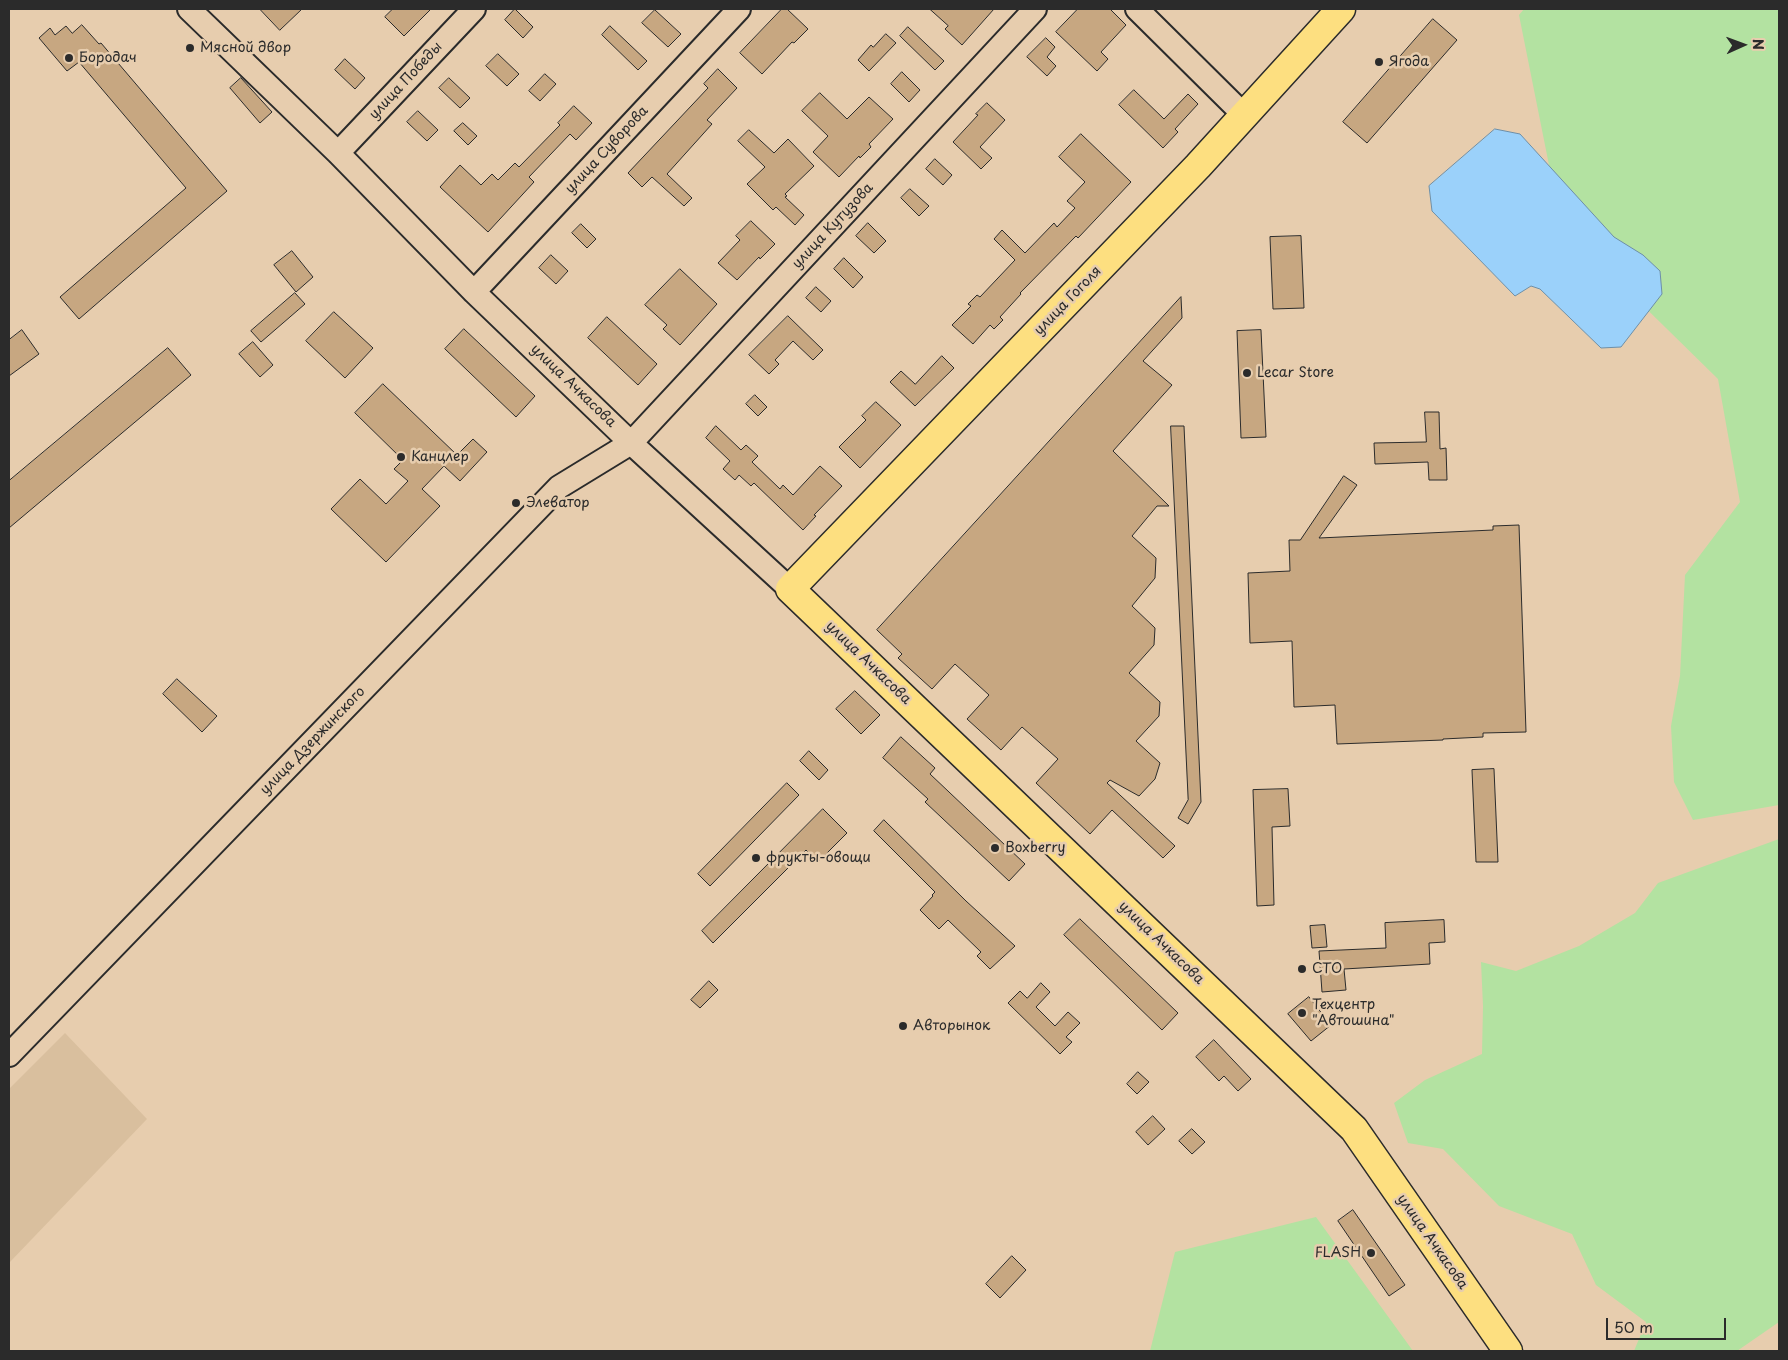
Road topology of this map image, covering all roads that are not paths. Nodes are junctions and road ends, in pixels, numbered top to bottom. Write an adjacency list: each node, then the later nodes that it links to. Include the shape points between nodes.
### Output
1 (188, 9): 8 (street, улица Ачкасова)
2 (474, 9): 8 (street, улица Победы)
3 (739, 9): 9 (street, улица Суворова)
4 (1035, 9): 10 (street, улица Кутузова)
5 (1137, 9): 7 (street)
6 (1341, 9): 7 (main road, улица Гоголя)
7 (1244, 116): 11 (main road, улица Гоголя)
8 (338, 153): 9 (street, улица Ачкасова)
9 (474, 292): 10 (street, улица Ачкасова)
10 (631, 443): 11 (street, улица Ачкасова); 12 (street, улица Дзержинского, via 559,487)
11 (790, 588): 13 (main road, улица Ачкасова, via 1354,1129)
12 (9, 1055)
13 (1508, 1351)

